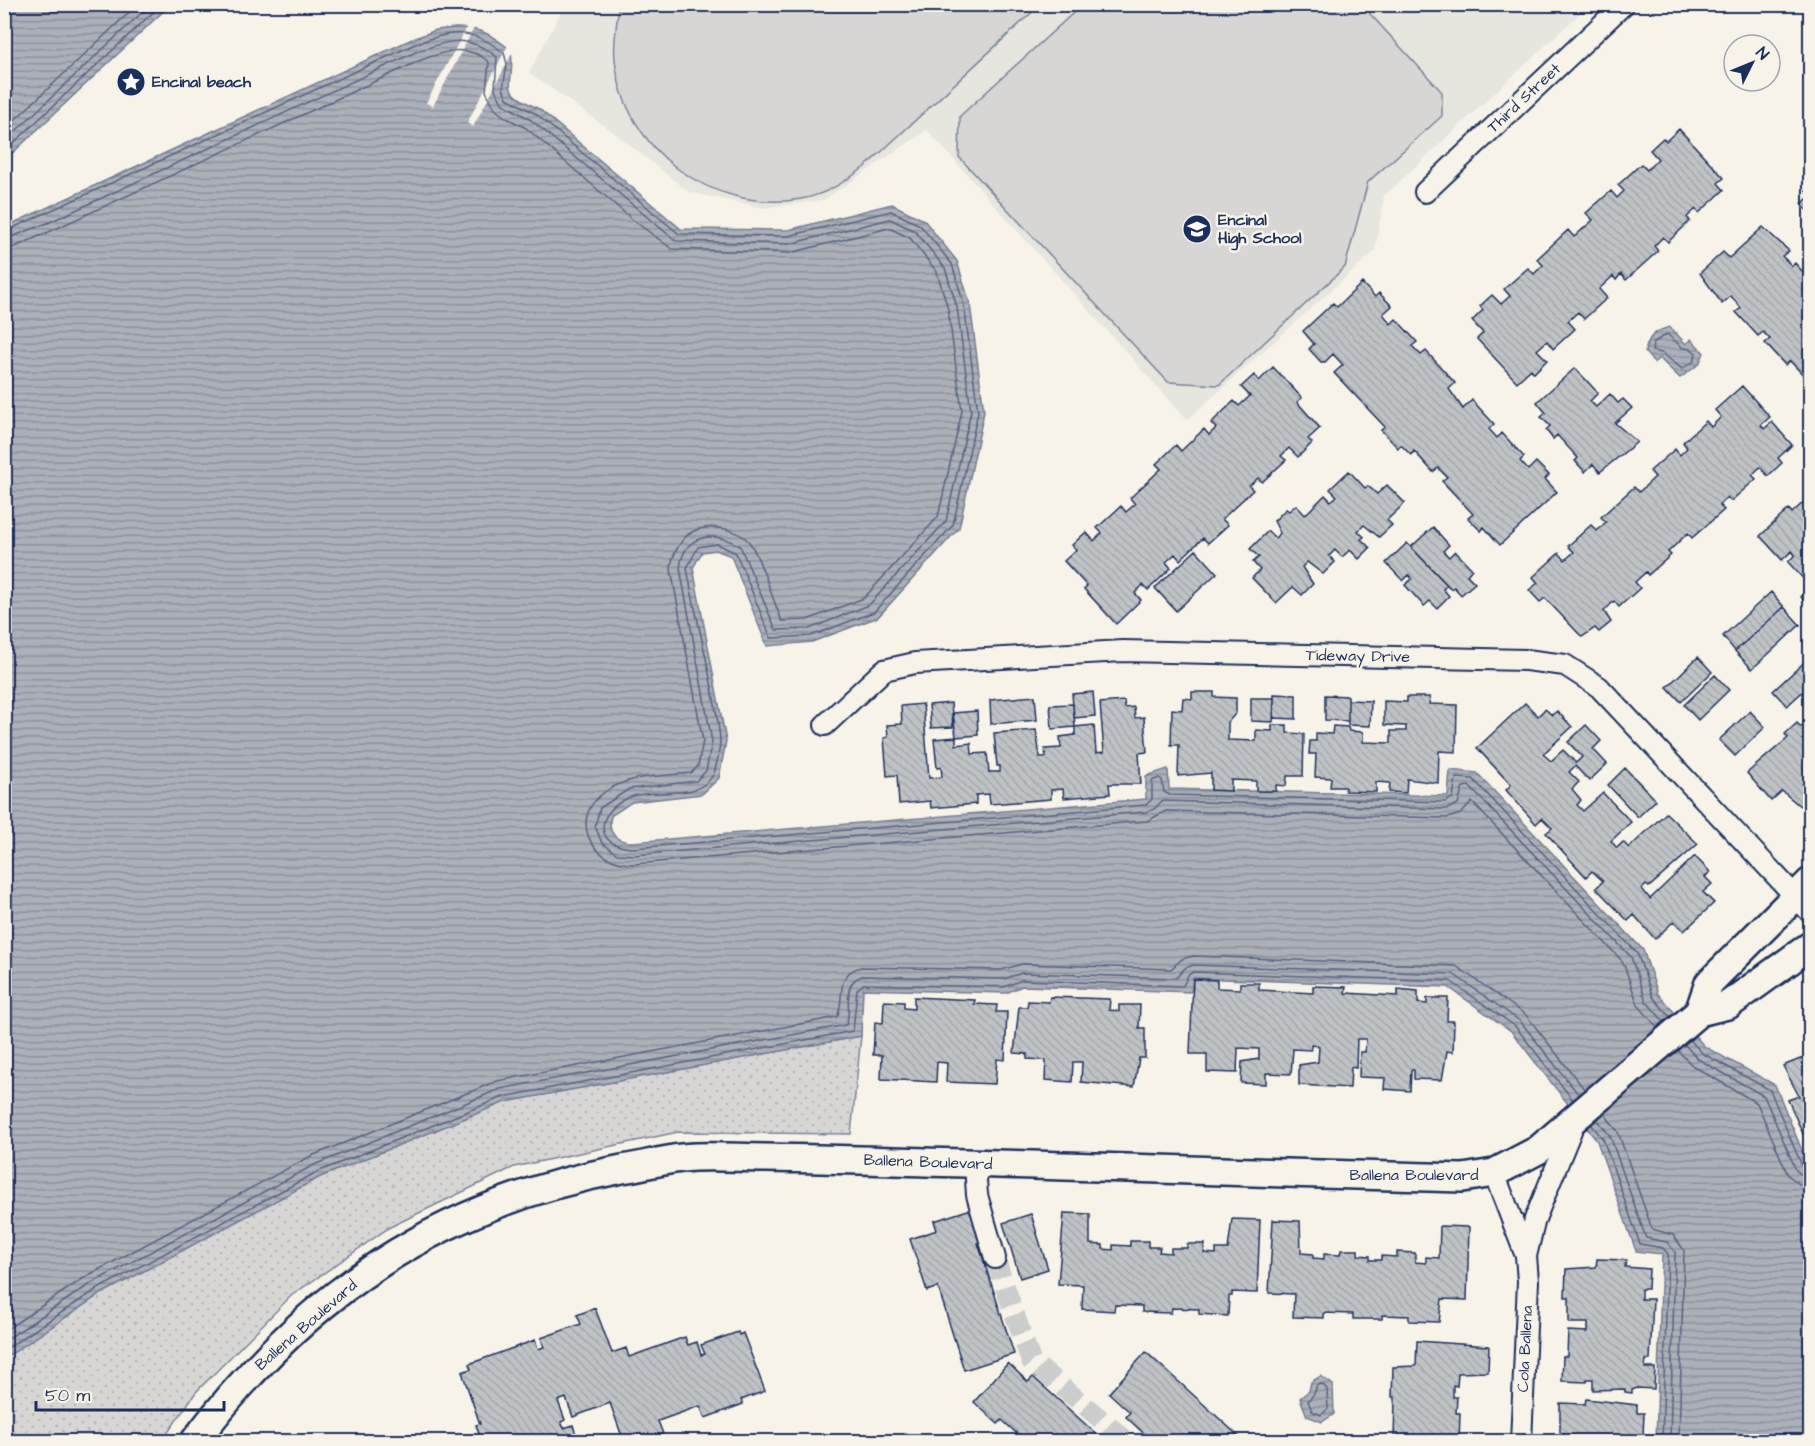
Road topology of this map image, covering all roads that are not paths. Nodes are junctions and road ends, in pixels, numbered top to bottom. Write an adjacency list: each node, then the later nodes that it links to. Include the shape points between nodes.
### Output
1 (1624, 4): 2 (street, Third Street)
2 (1425, 192)
3 (825, 725): 4 (street, Tideway Drive, via 884,670 915,663 1123,651 1526,660 1565,665 1599,687)
4 (1805, 897): 6 (street, via 1709,983)
5 (1810, 946): 6 (street, Ballena Boulevard, via 1728,1005)
6 (1700, 1012): 7 (street, Ballena Boulevard)
7 (1575, 1120): 9 (street, Ballena Boulevard, via 1538,1150); 10 (street, Cola Ballena, via 1539,1209)
8 (975, 1164): 9 (street, Ballena Boulevard, via 1463,1178); 11 (street, via 977,1195); 12 (street, Ballena Boulevard, via 683,1158 568,1180 478,1210 402,1248 334,1296 268,1353)
9 (1494, 1173): 10 (street, Cola Ballena)
10 (1526, 1256): 13 (street, Cola Ballena)
11 (995, 1258)
12 (194, 1442)
13 (1521, 1442)

